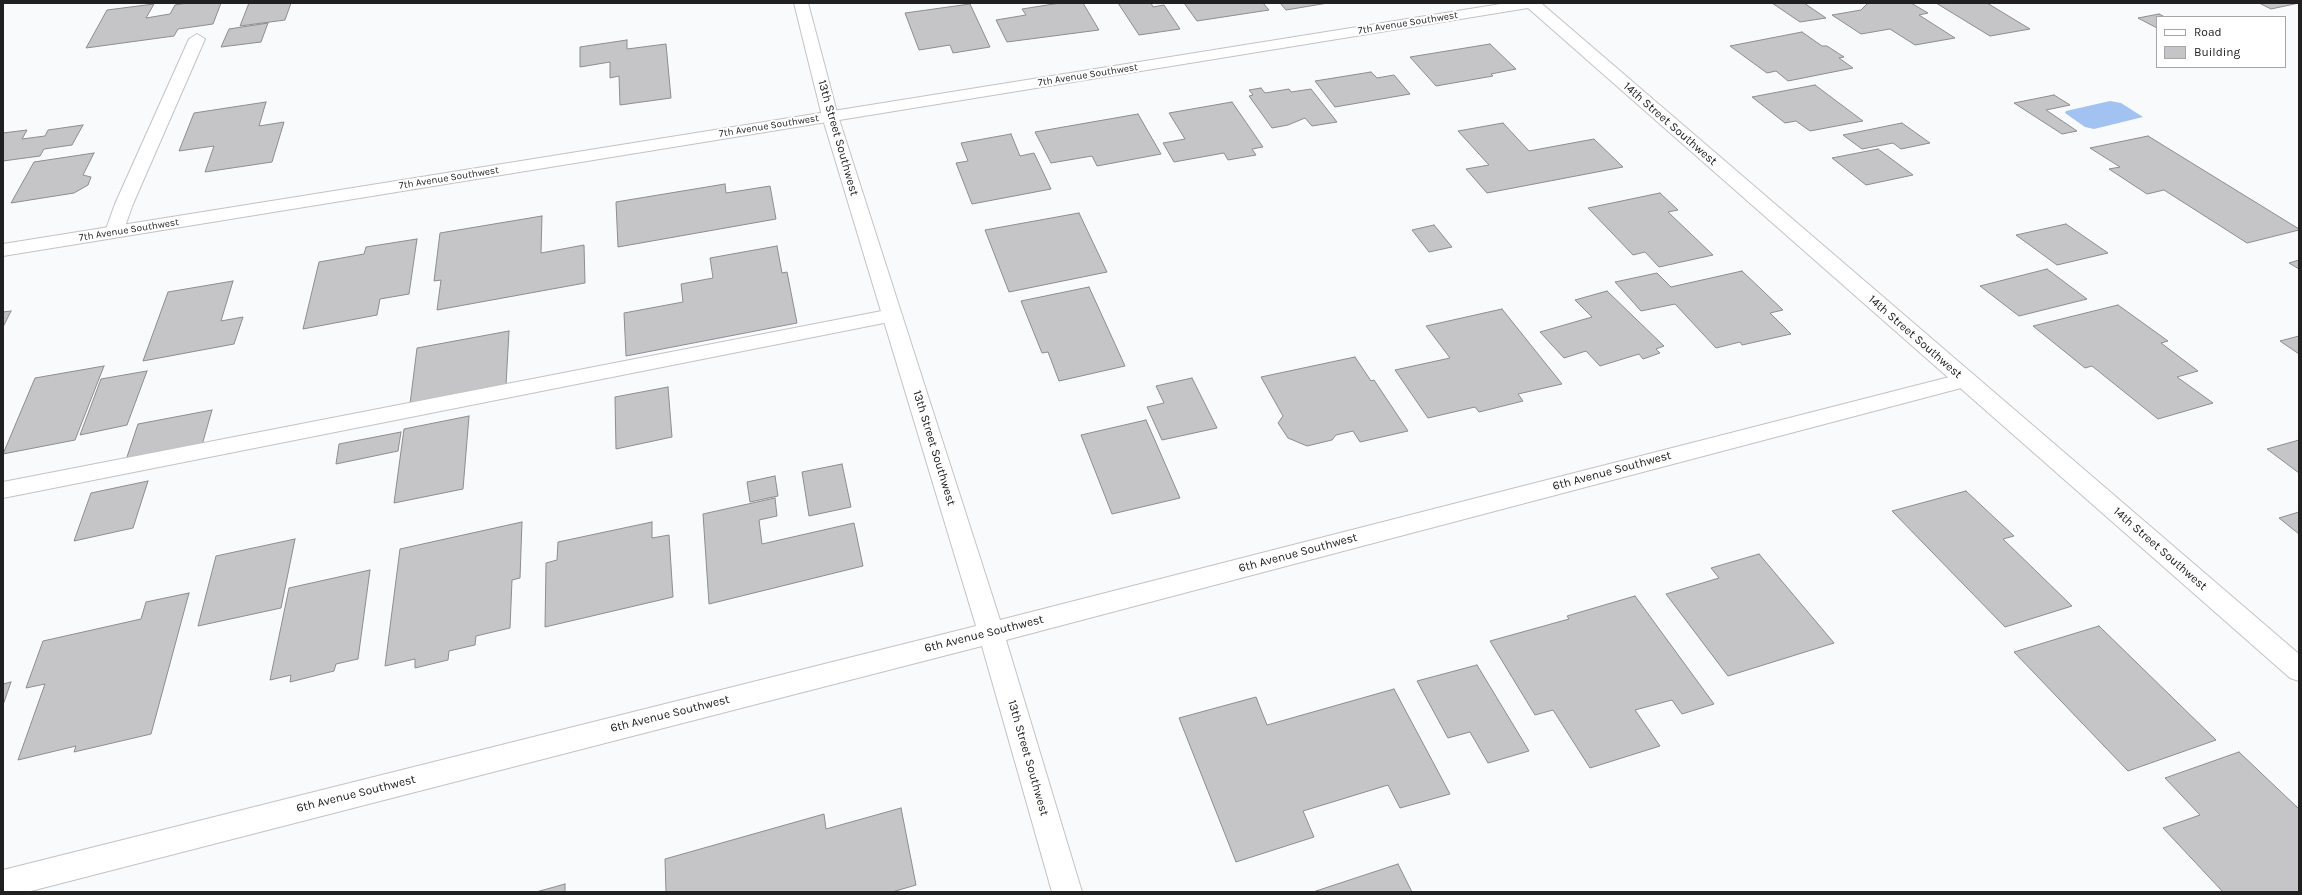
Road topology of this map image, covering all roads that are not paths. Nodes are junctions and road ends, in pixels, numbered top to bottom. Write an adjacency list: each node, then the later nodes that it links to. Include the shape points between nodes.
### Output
1 (800, 3): 4 (street, 13th Street Southwest)
2 (1532, 3): 4 (street, 7th Avenue Southwest); 8 (street, 14th Street Southwest)
3 (197, 39): 5 (street)
4 (830, 116): 5 (street, 7th Avenue Southwest); 7 (street, 13th Street Southwest)
5 (114, 232): 6 (street, 7th Avenue Southwest)
6 (3, 250)
7 (892, 314): 9 (street); 10 (street, 13th Street Southwest)
8 (1965, 380): 10 (street, 6th Avenue Southwest); 11 (street, 14th Street Southwest)
9 (3, 490)
10 (991, 633): 12 (street, 6th Avenue Southwest); 13 (street, 13th Street Southwest)
11 (2299, 670)
12 (3, 884)
13 (1067, 892)

